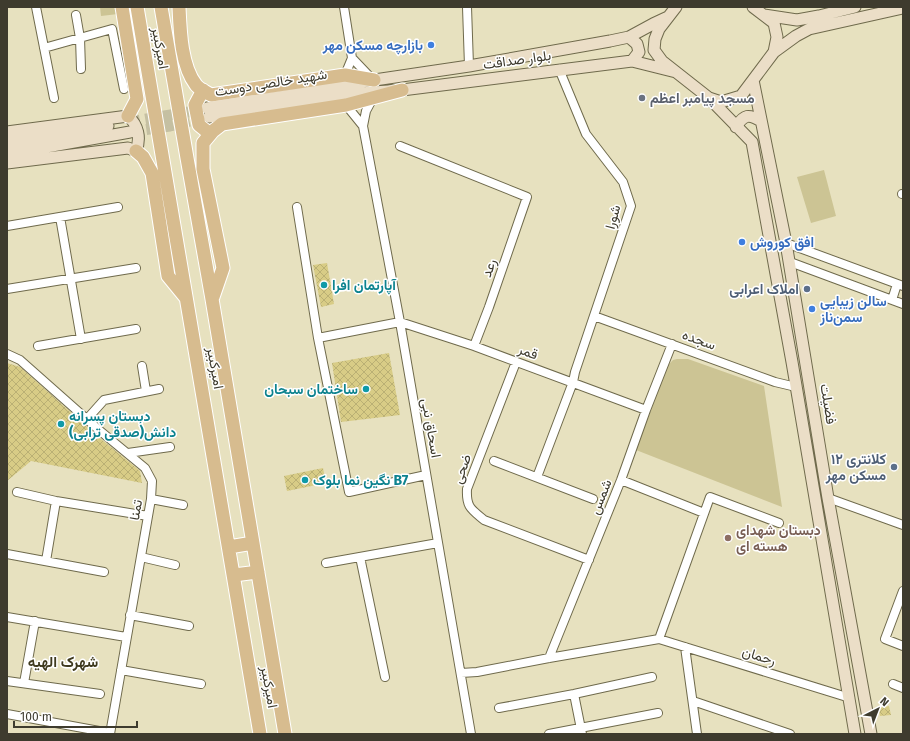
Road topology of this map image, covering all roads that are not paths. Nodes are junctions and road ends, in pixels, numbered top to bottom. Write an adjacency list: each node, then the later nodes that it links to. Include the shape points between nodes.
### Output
1 (36, 7): 17 (street)
2 (122, 7): 36 (main road, via 137,99)
3 (137, 7): 58 (main road, امیرکبیر)
4 (161, 7): 59 (main road, امیرکبیر)
5 (179, 7): 28 (main road, via 182,48 190,76 196,86)
6 (344, 7): 19 (street)
7 (467, 7): 21 (street)
8 (676, 7): 14 (street)
9 (753, 7): 12 (street)
10 (855, 7): 12 (street, via 797,20)
11 (903, 8): 18 (street, via 809,28)
12 (763, 14): 18 (street, via 774,23 777,37)
13 (76, 15): 16 (street)
14 (668, 17): 15 (street, بلوار صداقت); 24 (street, فضیلت, via 655,39 654,50 662,61)
15 (629, 37): 20 (street, via 637,44 639,52); 21 (street, بلوار صداقت)
16 (80, 38): 17 (street); 22 (street); 27 (street, via 112,29)
17 (44, 48): 31 (street)
18 (774, 52): 25 (street)
19 (352, 58): 26 (street); 30 (street)
20 (632, 61): 23 (street, بلوار صداقت); 24 (street, بلوار صداقت)
21 (469, 66): 26 (street, بلوار صداقت)
22 (81, 69)
23 (559, 69): 29 (street, بلوار صداقت); 62 (street, شورا, via 586,134 623,182 631,206)
24 (676, 72): 33 (street, فضیلت)
25 (753, 80): 33 (street, via 741,96 730,101 721,102); 35 (street, فضیلت)
26 (365, 85): 29 (street, بلوار صداقت); 30 (main road); 30 (street, شهید خالصی دوست)
27 (124, 89)
28 (203, 90): 30 (main road, via 211,95); 40 (main road, via 195,105 199,125)
29 (402, 90): 32 (main road)
30 (343, 91): 32 (main road); 34 (street, شهید خالصی دوست); 37 (street); 40 (main road, via 222,124)
31 (54, 98)
32 (373, 98): 37 (street, via 366,111)
33 (709, 98): 38 (street, فضیلت)
34 (208, 112)
35 (761, 121): 38 (street, via 752,116 745,116); 51 (street, فضیلت)
36 (129, 123): 39 (street); 41 (street); 43 (street, via 132,120 138,131 140,143); 44 (street)
37 (363, 126): 63 (street, اسحاق نبی)
38 (736, 127): 50 (street, فضیلت, via 752,142)
39 (7, 132)
40 (210, 134): 59 (main road, via 203,143 203,169 223,268)
41 (7, 143)
42 (400, 146): 69 (street, رعد, via 527,197)
43 (136, 151): 45 (street, via 128,148); 58 (main road, via 152,172 168,276)
44 (7, 154)
45 (7, 163)
46 (118, 207): 48 (street)
47 (297, 207): 66 (street)
48 (60, 217): 49 (street); 55 (street)
49 (7, 226)
50 (770, 242): 51 (street); 52 (street, فضیلت)
51 (786, 243): 53 (street, فضیلت); 56 (street)
52 (774, 260): 53 (street); 74 (street, فضیلت)
53 (790, 262): 60 (street); 86 (street, فضیلت)
54 (136, 268): 55 (street)
55 (71, 279): 57 (street); 65 (street)
56 (900, 285): 60 (street)
57 (7, 289)
58 (187, 299): 97 (main road, امیرکبیر)
59 (212, 299): 95 (main road, امیرکبیر)
60 (892, 300): 61 (street)
61 (903, 304)
62 (594, 316): 67 (street, سجده); 73 (street, شورا)
63 (400, 322): 66 (street); 69 (street, قمر); 82 (street, اسحاق نبی)
64 (136, 329): 65 (street)
65 (81, 338): 68 (street)
66 (318, 338): 82 (street, via 349,492)
67 (672, 344): 74 (street, سجده, via 775,382); 77 (street, شمس)
68 (38, 346)
69 (474, 346): 71 (street, قمر)
70 (7, 354): 78 (street, تمنا, via 20,360)
71 (516, 362): 73 (street, قمر); 101 (street, ضحی, via 467,489 466,501 484,520)
72 (142, 366): 76 (street)
73 (573, 382): 77 (street, قمر); 83 (street, شورا)
74 (796, 387): 130 (street, فضیلت)
75 (159, 389): 76 (street)
76 (146, 391): 78 (street, via 104,400)
77 (646, 410): 84 (street, شمس)
78 (87, 419): 80 (street, تمنا)
79 (170, 447): 80 (street)
80 (128, 453): 87 (street, تمنا, via 145,468 152,481)
81 (494, 461): 83 (street)
82 (426, 476): 96 (street, اسحاق نبی)
83 (537, 477): 88 (street)
84 (621, 480): 91 (street); 101 (street, شمس)
85 (17, 492): 89 (street)
86 (828, 498): 94 (street); 129 (street, فضیلت)
87 (151, 499): 90 (street); 92 (street, تمنا)
88 (593, 499)
89 (56, 501): 92 (street); 102 (street)
90 (183, 505)
91 (704, 513): 93 (street, via 710,497); 114 (street)
92 (148, 516): 99 (street, تمنا)
93 (778, 523)
94 (903, 525)
95 (253, 543): 97 (main road); 106 (main road, امیرکبیر)
96 (438, 543): 100 (street); 119 (street, اسحاق نبی)
97 (229, 547): 107 (main road, امیرکبیر)
98 (7, 554): 102 (street)
99 (141, 557): 104 (street); 109 (street, تمنا)
100 (360, 557): 103 (street); 120 (street)
101 (589, 560): 117 (street, شمس)
102 (46, 561): 105 (street)
103 (326, 563)
104 (175, 565)
105 (104, 572)
106 (258, 572): 107 (main road); 138 (main road, امیرکبیر)
107 (234, 575): 137 (main road, امیرکبیر)
108 (903, 591): 115 (street, via 885,640)
109 (130, 615): 112 (street); 113 (street, تمنا)
110 (7, 617): 111 (street)
111 (35, 622): 113 (street); 123 (street)
112 (189, 626)
113 (126, 637): 118 (street, تمنا)
114 (659, 639): 116 (street, رحمان); 117 (street)
115 (903, 646)
116 (686, 647): 130 (street, رحمان); 131 (street)
117 (549, 658): 119 (street)
118 (121, 670): 124 (street); 136 (street, تمنا)
119 (461, 673): 139 (street, اسحاق نبی)
120 (385, 677)
121 (652, 677): 128 (street)
122 (7, 681): 123 (street)
123 (24, 683): 127 (street)
124 (201, 684)
125 (894, 684): 126 (street)
126 (903, 688)
127 (100, 694)
128 (574, 694): 132 (street); 135 (street)
129 (864, 696): 130 (street); 144 (street, فضیلت)
130 (850, 698): 143 (street, فضیلت)
131 (693, 701): 141 (street); 142 (street)
132 (499, 708)
133 (658, 713): 135 (street)
134 (7, 714): 136 (street)
135 (581, 731): 140 (street)
136 (110, 734)
137 (260, 734)
138 (285, 734)
139 (471, 734)
140 (549, 734)
141 (697, 734)
142 (790, 734)
143 (855, 734)
144 (871, 734)

